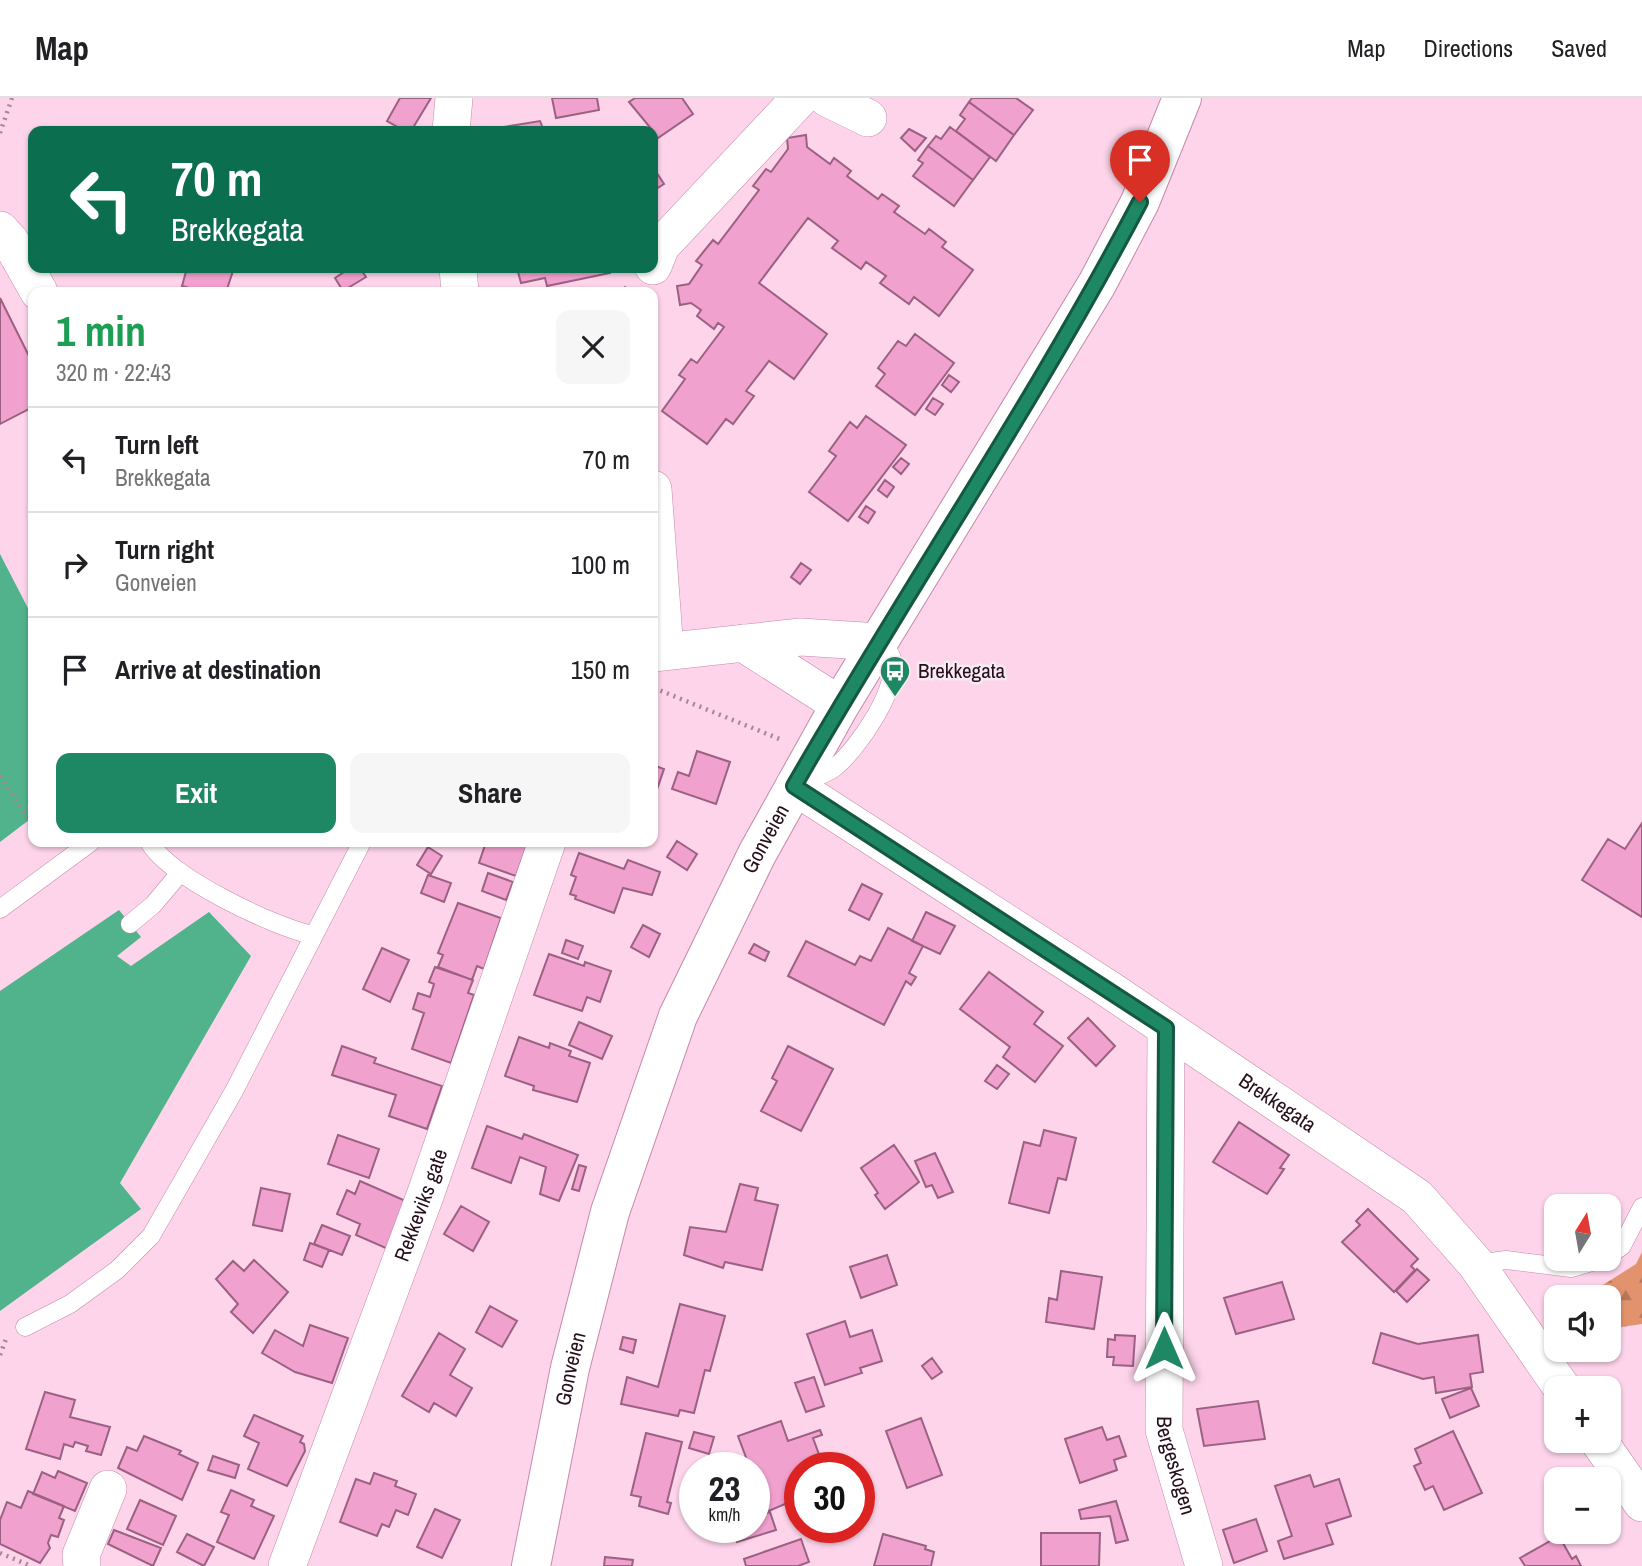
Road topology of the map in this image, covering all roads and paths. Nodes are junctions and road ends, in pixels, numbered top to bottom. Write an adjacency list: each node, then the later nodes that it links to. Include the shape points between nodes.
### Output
1 (12, 98): 8 (path)
2 (454, 98): 7 (street)
3 (800, 98): 10 (street)
4 (827, 98): 6 (street)
5 (1182, 98): 13 (street, Gonveien, via 1140,202 1097,284)
6 (868, 118)
7 (451, 126)
8 (0, 133)
9 (0, 230): 11 (street)
10 (658, 253)
11 (28, 273)
12 (658, 625): 15 (street)
13 (879, 642): 14 (street, via 800,636); 17 (street, Gonveien); 20 (lane, via 891,656 892,676 874,718 832,769)
14 (743, 643): 15 (street); 17 (street)
15 (659, 652)
16 (658, 689): 18 (path)
17 (840, 705): 20 (street, Gonveien)
18 (785, 741)
19 (0, 776): 21 (path)
20 (794, 786): 30 (street, Brekkegata); 46 (street, Gonveien, via 678,1016 615,1199 570,1368)
21 (28, 817)
22 (84, 847): 27 (lane)
23 (154, 847): 26 (lane)
24 (359, 847): 29 (lane)
25 (545, 847): 45 (street, Rekkeviks gate, via 426,1193)
26 (180, 873): 28 (lane); 29 (lane, via 262,916)
27 (0, 909)
28 (130, 924)
29 (312, 935): 35 (lane, via 234,1091 151,1236 117,1270 70,1304)
30 (1166, 1028): 33 (street, Brekkegata, via 1416,1196); 47 (street, Bergeskogen, via 1164,1430)
31 (1642, 1207): 32 (lane)
32 (1621, 1247)
33 (1476, 1264): 34 (lane, via 1506,1260); 38 (street, Brekkegata)
34 (1544, 1265)
35 (25, 1328)
36 (8, 1335): 37 (path)
37 (0, 1355)
38 (1554, 1376)
39 (1607, 1453): 41 (street)
40 (108, 1489): 44 (street, via 81,1555)
41 (1642, 1503)
42 (0, 1553): 43 (path)
43 (30, 1566)
44 (82, 1566)
45 (287, 1566)
46 (531, 1566)
47 (1204, 1566)

